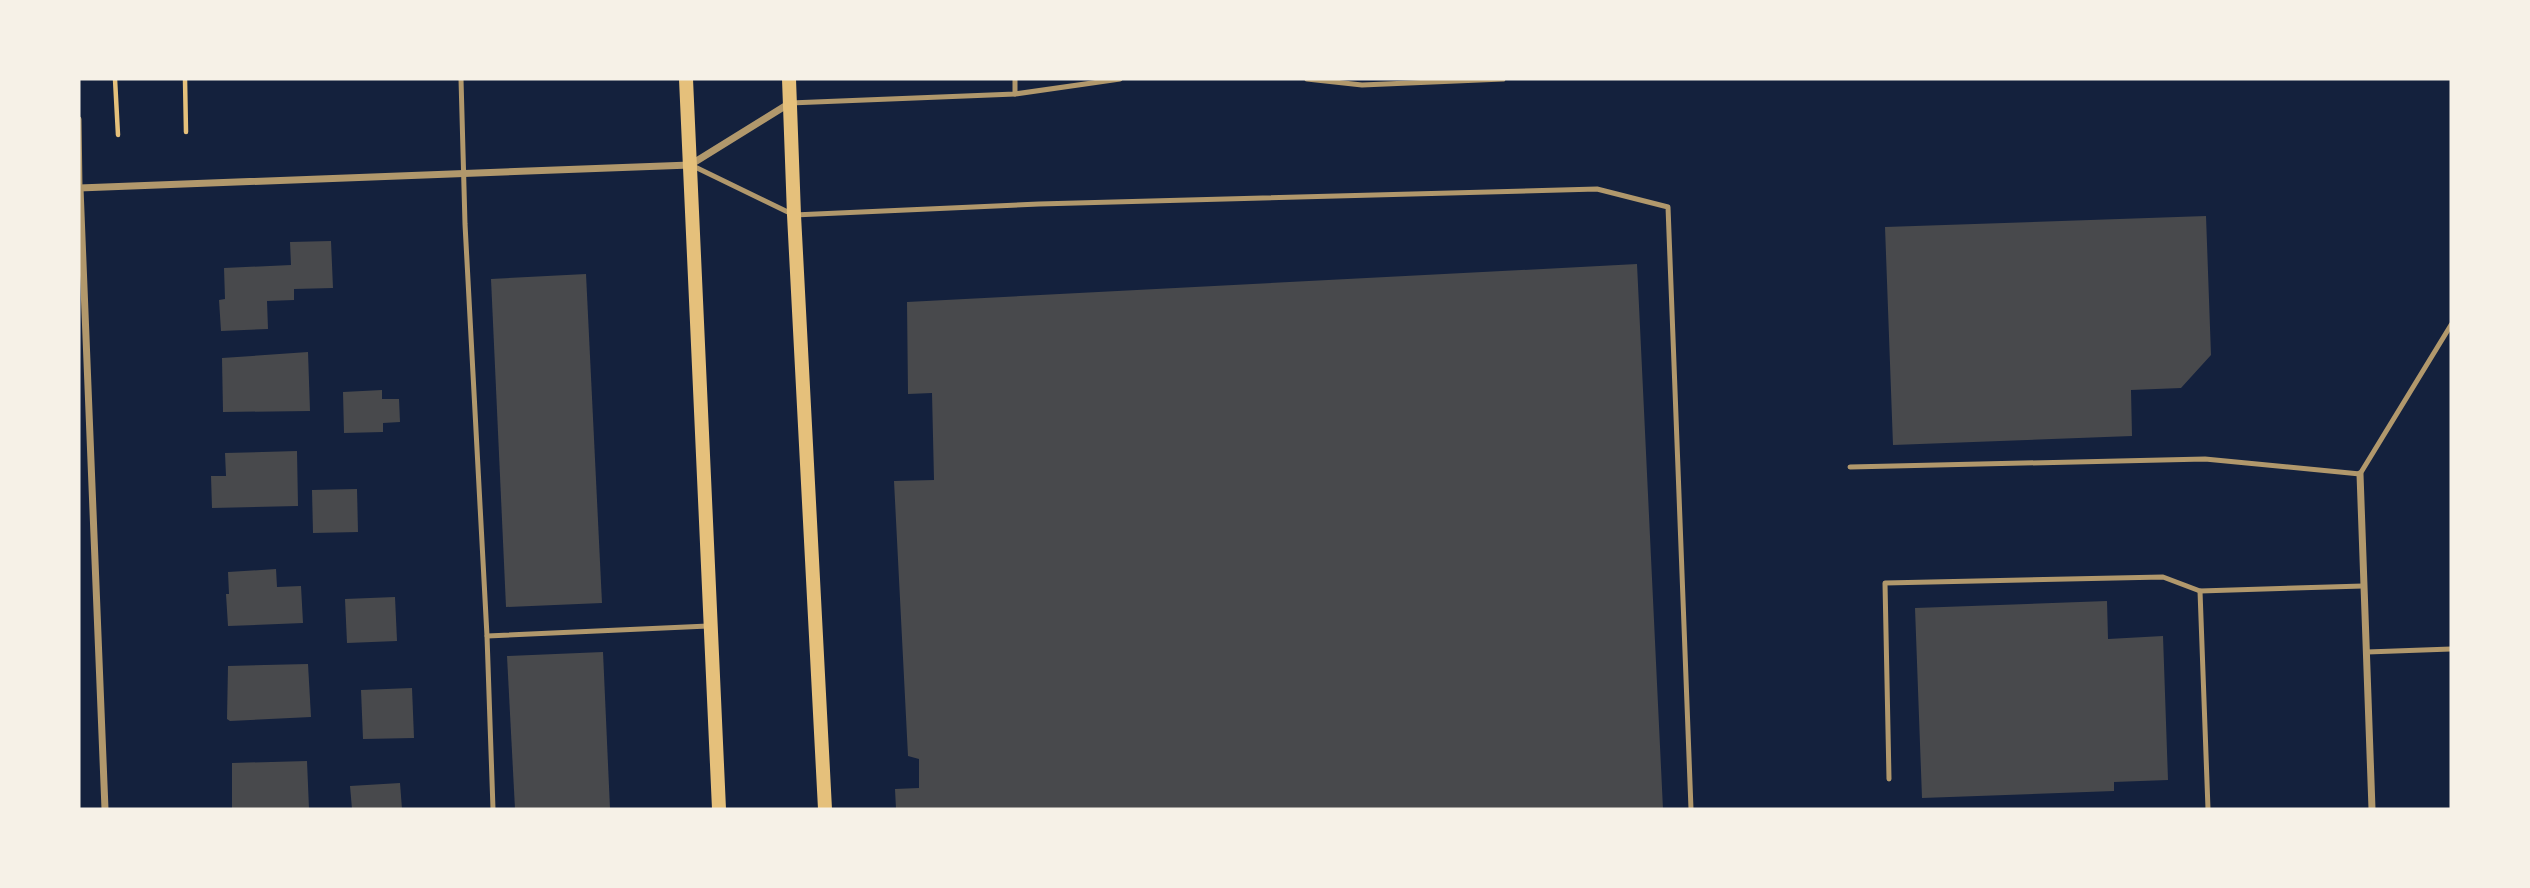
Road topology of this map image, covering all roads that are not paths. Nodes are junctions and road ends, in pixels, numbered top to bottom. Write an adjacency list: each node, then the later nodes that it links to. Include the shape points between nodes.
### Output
1 (461, 79): 12 (lane)
2 (686, 79): 11 (main road)
3 (789, 79): 9 (main road)
4 (1015, 79): 8 (lane)
5 (1120, 79): 8 (lane)
6 (1307, 79): 7 (lane, via 1362,85)
7 (1503, 79)
8 (1015, 94): 9 (lane)
9 (790, 103): 11 (street); 14 (main road)
10 (79, 119): 13 (lane)
11 (690, 165): 12 (street); 14 (lane); 20 (main road)
12 (465, 173): 13 (street); 21 (lane)
13 (79, 188): 25 (street)
14 (794, 215): 28 (main road); 29 (lane, via 1597,189 1668,207)
15 (2451, 325): 17 (lane)
16 (1850, 467): 17 (lane, via 2205,459)
17 (2360, 474): 18 (street)
18 (2363, 586): 19 (lane); 23 (street)
19 (2200, 591): 24 (lane, via 2163,577 1885,583); 30 (lane)
20 (711, 626): 21 (lane); 27 (main road)
21 (487, 636): 26 (lane)
22 (2451, 649): 23 (lane)
23 (2367, 652): 31 (street)
24 (1889, 779)
25 (105, 809)
26 (493, 809)
27 (719, 809)
28 (825, 809)
29 (1691, 809)
30 (2208, 809)
31 (2371, 809)

